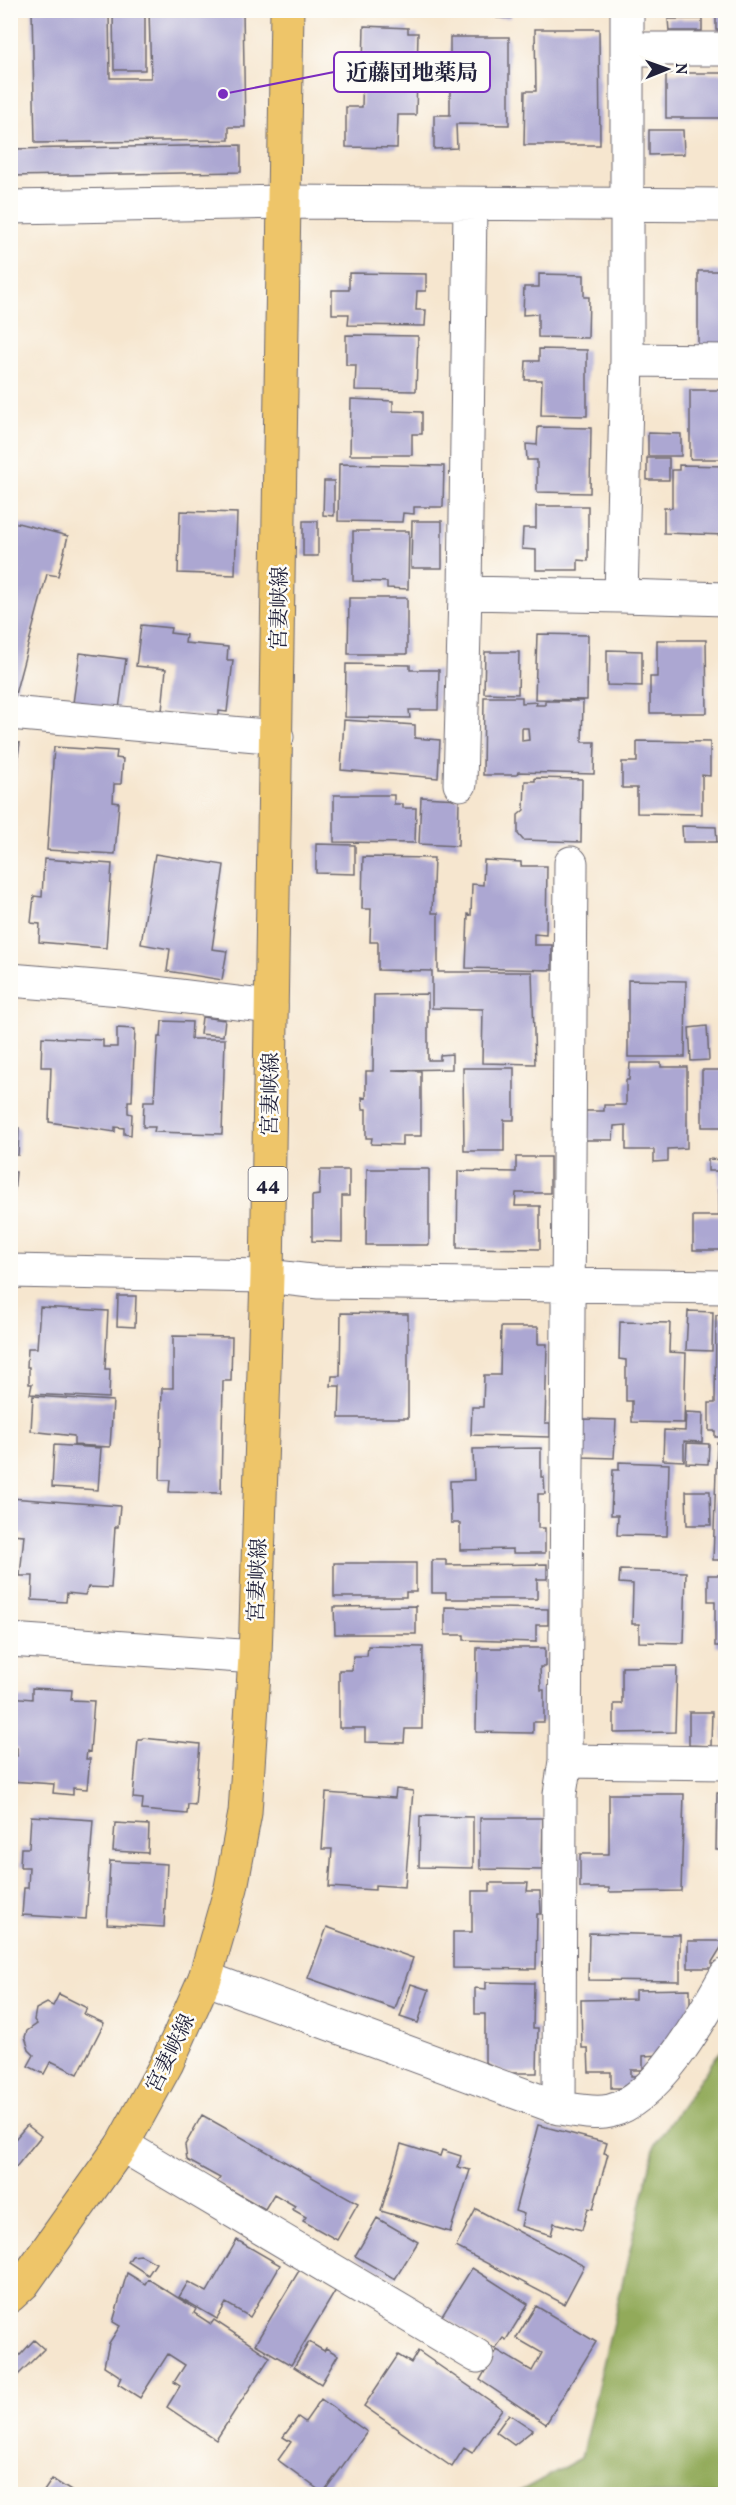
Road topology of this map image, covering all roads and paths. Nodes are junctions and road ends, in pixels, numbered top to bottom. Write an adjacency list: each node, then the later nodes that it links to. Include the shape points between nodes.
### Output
1 (287, 10): 5 (main road, 宮妻峡線 / 44)
2 (627, 10): 3 (street)
3 (627, 49): 4 (street); 8 (street)
4 (726, 49)
5 (284, 202): 6 (street); 9 (street); 16 (main road, 宮妻峡線 / 44)
6 (470, 205): 8 (street); 12 (street)
7 (726, 205): 8 (street)
8 (628, 206): 10 (street)
9 (10, 207)
10 (627, 360): 11 (street); 13 (street)
11 (726, 361)
12 (465, 593): 13 (street); 17 (street)
13 (621, 596): 14 (street)
14 (726, 599)
15 (10, 713): 16 (street)
16 (277, 737): 20 (main road, 宮妻峡線 / 44)
17 (460, 784)
18 (571, 863): 23 (street)
19 (10, 980): 20 (street)
20 (272, 1007): 22 (main road, 宮妻峡線 / 44)
21 (10, 1271): 22 (street)
22 (267, 1276): 23 (street, via 319,1282); 26 (main road, 宮妻峡線 / 44)
23 (569, 1284): 24 (street); 27 (street)
24 (726, 1287)
25 (10, 1640): 26 (street)
26 (255, 1657): 30 (main road, 宮妻峡線 / 44, via 245,1813 231,1888)
27 (565, 1761): 28 (street); 31 (street, via 560,1794)
28 (726, 1763)
29 (726, 1976): 31 (street, via 677,2054 642,2095 609,2112)
30 (205, 1978): 31 (street); 32 (main road, 宮妻峡線 / 44, via 167,2063)
31 (559, 2108)
32 (122, 2145): 33 (main road, 宮妻峡線 / 44); 34 (street)
33 (10, 2296)
34 (477, 2356)

